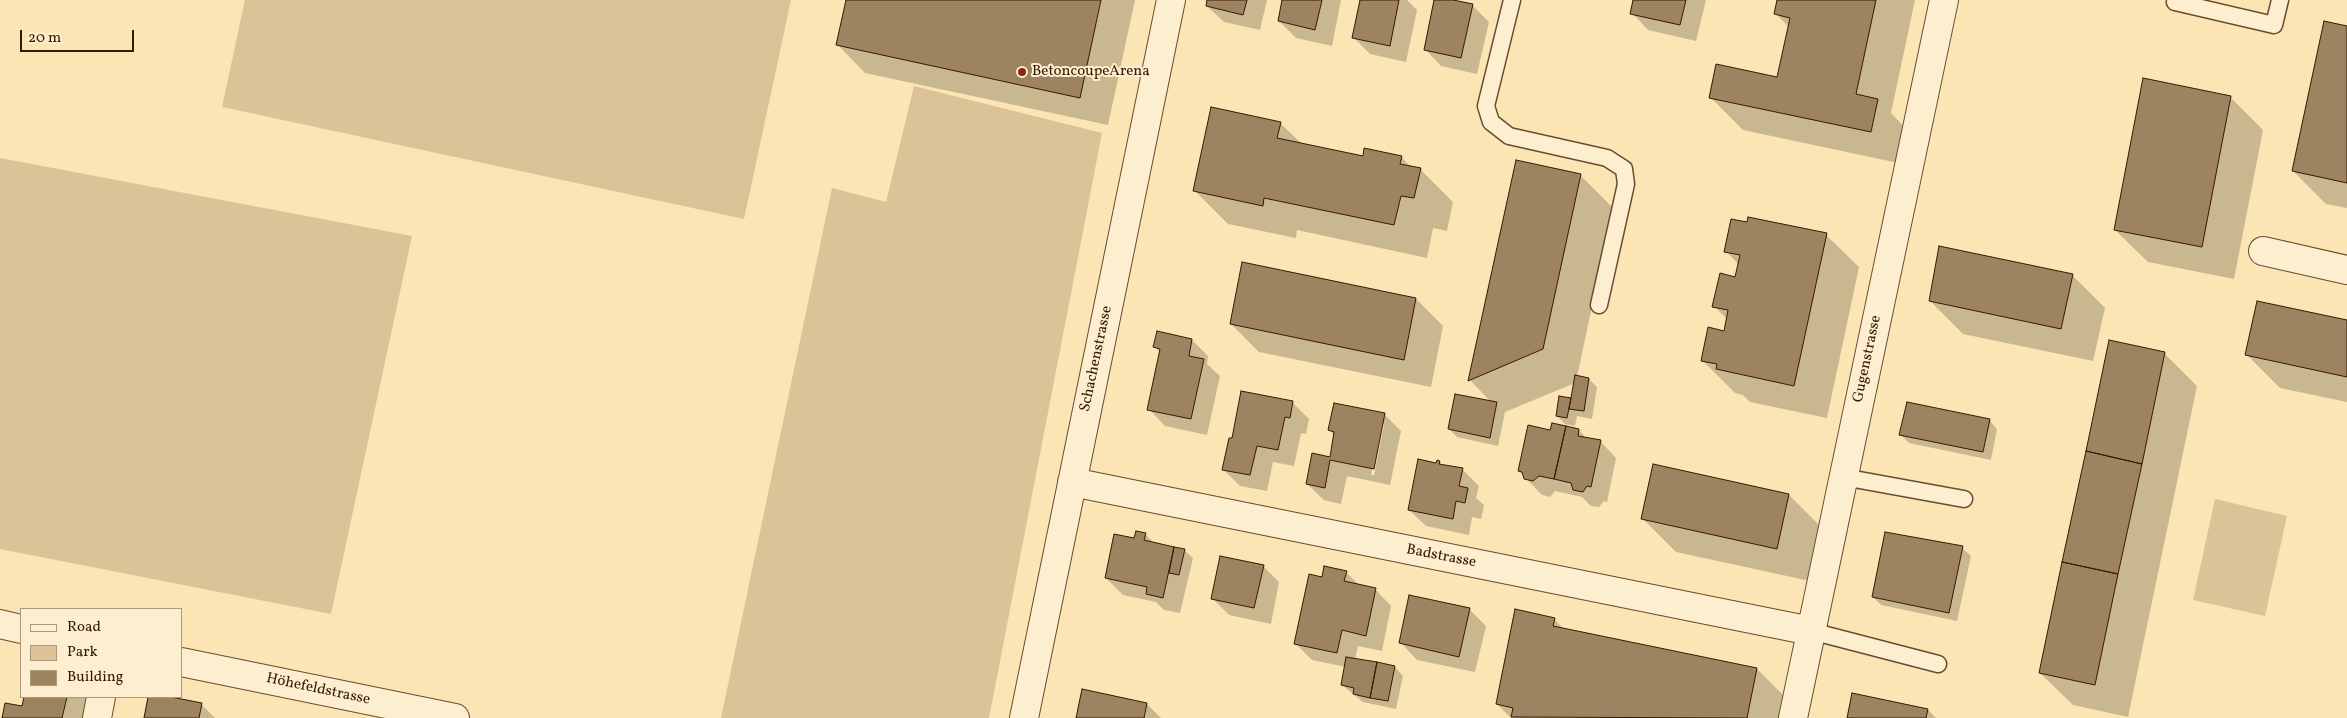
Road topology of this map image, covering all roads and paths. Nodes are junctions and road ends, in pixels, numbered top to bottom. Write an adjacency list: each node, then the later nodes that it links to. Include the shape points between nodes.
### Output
1 (1171, 0): 10 (street, Schachenstrasse)
2 (1512, 0): 8 (lane, via 1486,106 1491,122 1509,136 1607,158 1624,169 1626,184)
3 (1944, 0): 9 (street, Gugenstrasse)
4 (2280, 0): 5 (lane, via 2274,25)
5 (2175, 2)
6 (2263, 251): 7 (street)
7 (2347, 270)
8 (1599, 305)
9 (1843, 477): 11 (lane); 14 (street, Gugenstrasse)
10 (1072, 482): 14 (street, Badstrasse); 20 (street, Schachenstrasse)
11 (1964, 499)
12 (0, 624): 13 (street)
13 (20, 629)
14 (1811, 631): 16 (lane); 21 (street, Gugenstrasse)
15 (182, 662): 19 (street, Höhefeldstrasse)
16 (1938, 664)
17 (101, 698): 18 (street)
18 (97, 718)
19 (455, 718)
20 (1024, 718)
21 (1792, 718)

